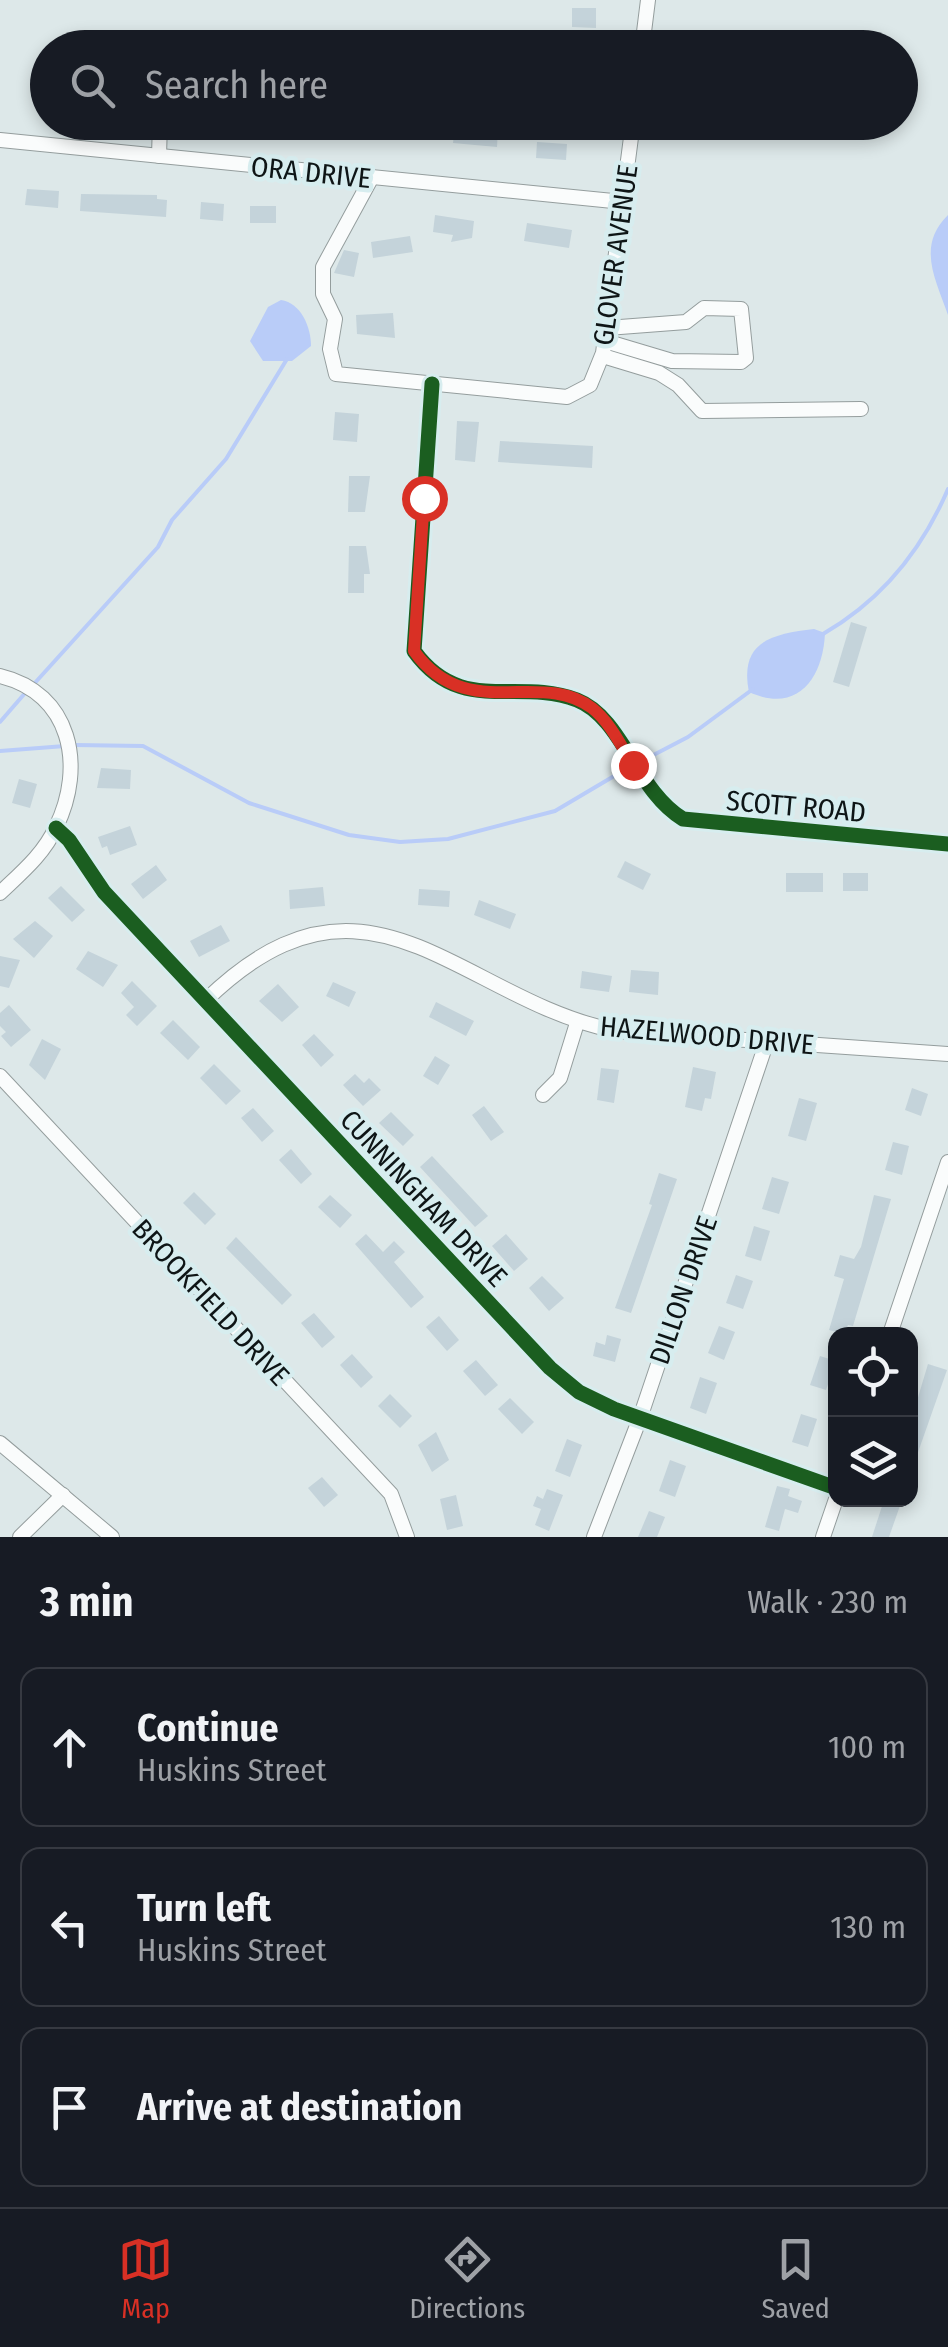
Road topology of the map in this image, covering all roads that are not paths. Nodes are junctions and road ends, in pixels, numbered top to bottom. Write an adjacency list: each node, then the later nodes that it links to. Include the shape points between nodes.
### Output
1 (648, 0): 2 (street)
2 (644, 30)
3 (0, 140): 6 (street, ORA DRIVE)
4 (159, 140): 6 (street)
5 (631, 140): 8 (street, GLOVER AVENUE)
6 (158, 156): 7 (street, ORA DRIVE)
7 (372, 178): 8 (street, ORA DRIVE); 10 (street, via 323,266 322,294 336,319 330,349 336,374)
8 (623, 202): 9 (street, GLOVER AVENUE)
9 (605, 342): 9 (street, via 672,361 746,358 741,309 704,308 686,322); 10 (street, GLOVER AVENUE, via 590,385 567,396); 11 (street, via 678,384 702,410)
10 (432, 384): 14 (street, SCOTT ROAD, via 414,651 428,671 448,684 558,696 593,709 665,808 703,824)
11 (861, 409)
12 (0, 676): 13 (street, via 42,694 69,739 71,774)
13 (56, 828): 15 (street, via 33,862); 16 (street, CUNNINGHAM DRIVE, via 104,892)
14 (948, 844)
15 (0, 892)
16 (206, 1001): 17 (street, HAZELWOOD DRIVE, via 267,952 305,938 360,933 426,946); 24 (street, CUNNINGHAM DRIVE, via 550,1368 579,1392)
17 (577, 1023): 18 (street, HAZELWOOD DRIVE); 21 (street, via 560,1078)
18 (767, 1042): 19 (street, HAZELWOOD DRIVE); 24 (street, DILLON DRIVE)
19 (948, 1054)
20 (0, 1076): 31 (street, BROOKFIELD DRIVE, via 391,1494)
21 (544, 1096)
22 (948, 1162): 23 (street)
23 (892, 1327)
24 (640, 1418): 26 (street, CUNNINGHAM DRIVE); 32 (street, DILLON DRIVE)
25 (0, 1443): 27 (street)
26 (828, 1485)
27 (62, 1496): 29 (street); 30 (street)
28 (833, 1507): 33 (street)
29 (20, 1537)
30 (112, 1537)
31 (407, 1537)
32 (594, 1537)
33 (823, 1537)

